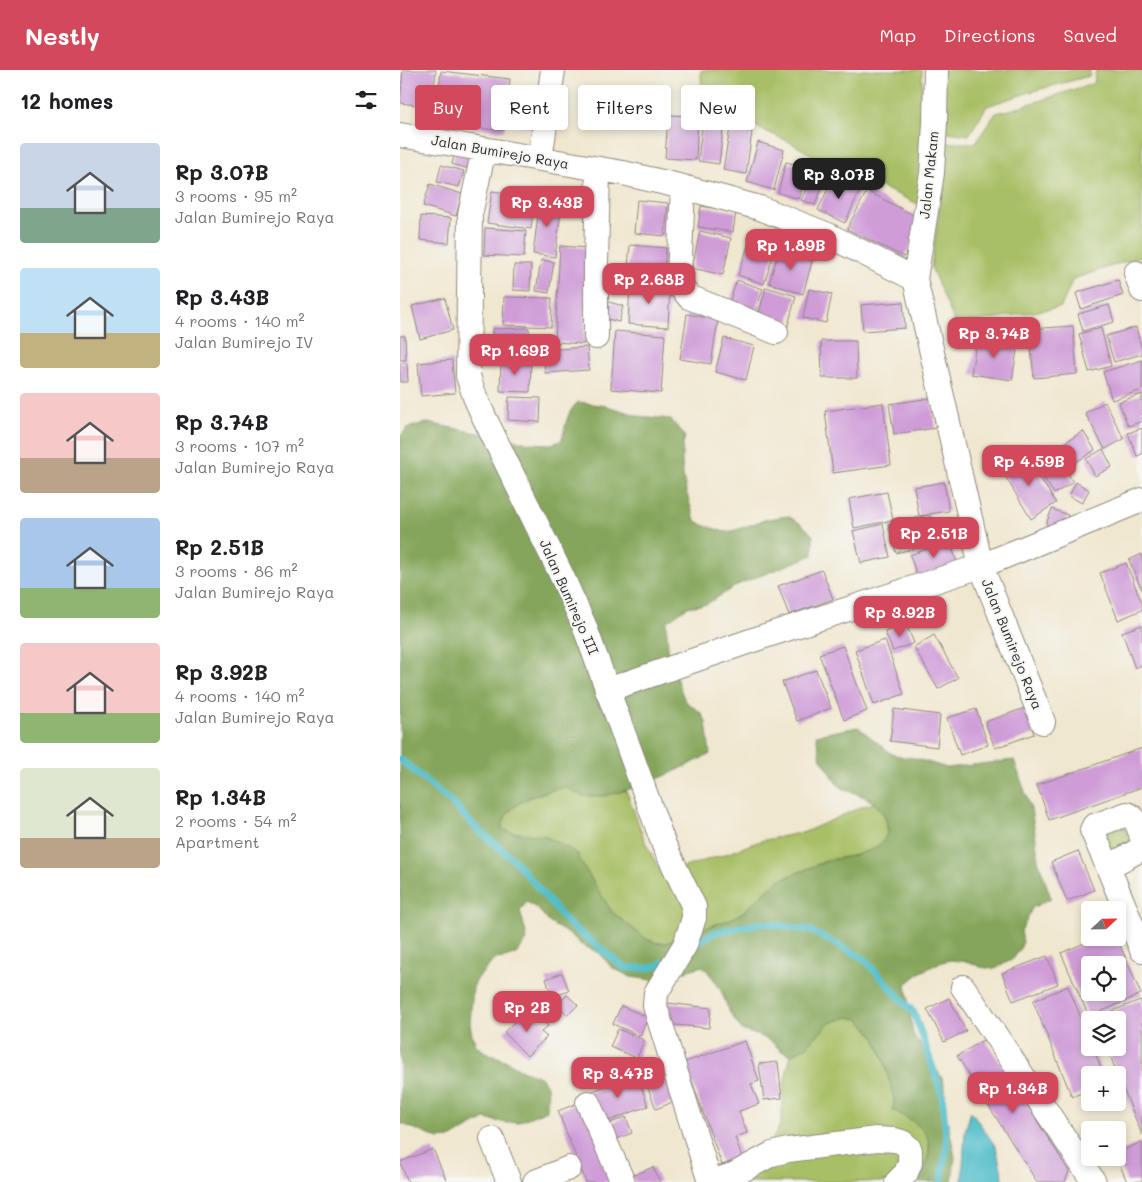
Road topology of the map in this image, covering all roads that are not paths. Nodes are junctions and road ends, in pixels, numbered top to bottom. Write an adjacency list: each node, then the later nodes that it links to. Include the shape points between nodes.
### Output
1 (553, 70): 5 (street)
2 (936, 70): 8 (street, Jalan Makam, via 932,173)
3 (400, 135): 4 (street, Jalan Bumirejo Raya)
4 (484, 149): 5 (street, Jalan Bumirejo Raya); 13 (street, Jalan Bumirejo III, via 470,215 468,376 485,419 584,625)
5 (540, 159): 6 (street, Jalan Bumirejo Raya)
6 (598, 169): 7 (street, Jalan Bumirejo Raya); 10 (street)
7 (683, 188): 8 (street, Jalan Bumirejo Raya, via 760,208 828,235); 9 (street, via 680,286 690,297)
8 (916, 279): 12 (street, Jalan Bumirejo Raya)
9 (776, 332)
10 (596, 337)
11 (1142, 500): 12 (street, Jalan Bumirejo Raya)
12 (981, 566): 13 (street); 14 (street, Jalan Bumirejo Raya)
13 (607, 690): 26 (street, Jalan Bumirejo III, via 664,845 694,907 694,918 682,951 656,993 655,1006)
14 (1043, 722)
15 (1142, 838): 17 (street, via 1136,820 1127,814 1094,826 1092,830)
16 (1142, 846): 17 (street)
17 (1108, 867): 18 (street)
18 (1142, 950)
19 (963, 987): 28 (street)
20 (588, 1103): 25 (street)
21 (492, 1139): 23 (street)
22 (569, 1168): 24 (street)
23 (509, 1182)
24 (535, 1182)
25 (623, 1182)
26 (710, 1182): 27 (street, via 733,1175 772,1154 877,1139 902,1142 910,1150 906,1173)
27 (897, 1182)
28 (1094, 1182)

